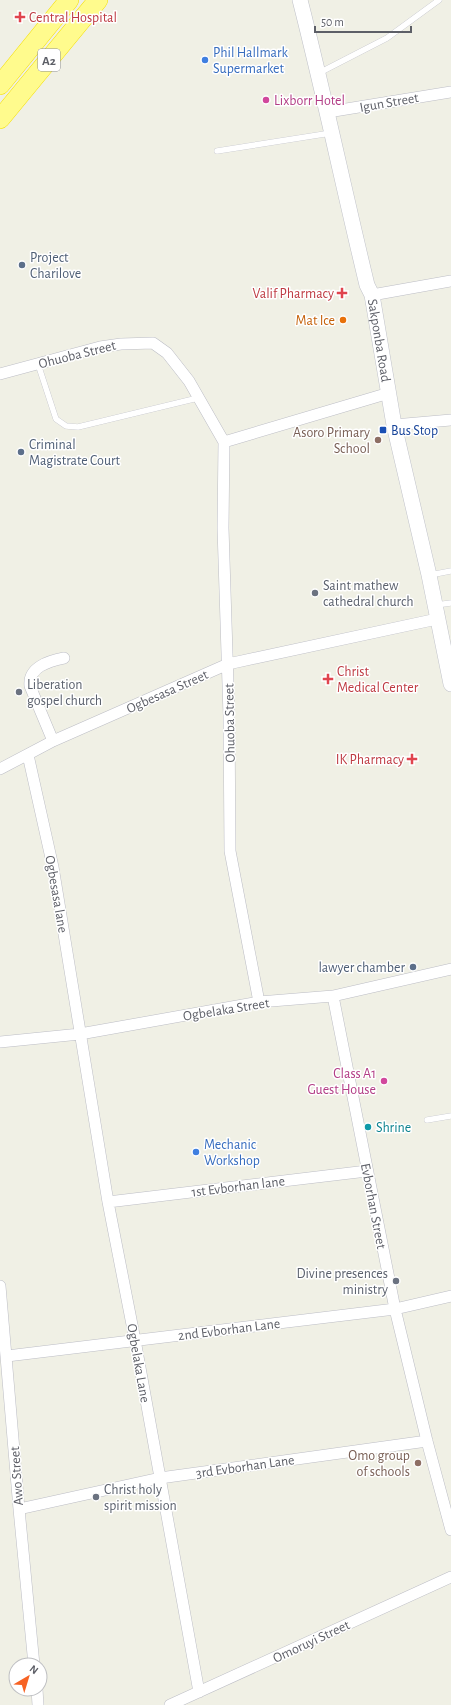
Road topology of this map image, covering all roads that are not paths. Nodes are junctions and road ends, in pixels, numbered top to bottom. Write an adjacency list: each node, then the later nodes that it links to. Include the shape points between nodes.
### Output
1 (69, 0): 6 (highway, A2)
2 (98, 0): 9 (highway, A2)
3 (300, 0): 5 (main road, Sakponba Road)
4 (439, 0): 5 (lane, via 387,38)
5 (319, 73): 8 (main road, Sakponba Road)
6 (0, 85)
7 (451, 92): 8 (street, Igun Street)
8 (328, 112): 10 (main road, Sakponba Road)
9 (0, 119)
10 (331, 133): 11 (lane); 13 (main road, Sakponba Road, via 367,285)
11 (217, 151)
12 (451, 281): 13 (street)
13 (372, 295): 16 (main road, Sakponba Road)
14 (38, 364): 15 (street, Ohuoba Street); 17 (street, Ohuoba Street, via 100,347 152,343 167,353 189,381); 17 (lane, via 56,419 66,426 78,427)
15 (0, 374)
16 (389, 393): 19 (main road, Sakponba Road); 20 (street)
17 (198, 398): 20 (street, Ohuoba Street)
18 (451, 420): 19 (street)
19 (394, 425): 22 (main road, Sakponba Road)
20 (224, 442): 26 (street, Ohuoba Street, via 223,528)
21 (451, 571): 22 (lane)
22 (428, 575): 24 (main road, Sakponba Road)
23 (451, 603): 24 (lane)
24 (436, 612): 26 (street, Ogbesasa Street); 27 (main road, Sakponba Road)
25 (64, 658): 28 (street, via 37,668 29,680)
26 (228, 664): 28 (street, Ogbesasa Street); 33 (street, Ohuoba Street, via 230,851)
27 (451, 684)
28 (53, 741): 29 (street, Ogbesasa Street)
29 (28, 755): 30 (street, Ogbesasa Street); 34 (street, Ogbesasa lane, via 53,866)
30 (0, 769)
31 (451, 969): 32 (street, Ogbelaka Street)
32 (333, 996): 33 (street, Ogbelaka Street); 38 (street, Evborhan Street)
33 (259, 1002): 34 (street, Ogbelaka Street)
34 (80, 1034): 35 (street, Ogbelaka Street); 39 (street, Ogbelaka Lane)
35 (0, 1042)
36 (451, 1116): 37 (lane)
37 (427, 1120)
38 (367, 1171): 39 (street, 1st Evborhan lane); 42 (street, Evborhan Street)
39 (108, 1202): 43 (street, Ogbelaka Lane)
40 (0, 1286): 44 (street, Awo Street)
41 (451, 1296): 42 (street, 2nd Evborhan Lane)
42 (395, 1309): 43 (street, 2nd Evborhan Lane); 45 (street, Evborhan Street)
43 (135, 1340): 44 (street, 2nd Evborhan Lane); 46 (street, Ogbelaka Lane)
44 (7, 1356): 47 (street, Awo Street)
45 (427, 1441): 46 (street, 3rd Evborhan Lane); 48 (street, Evborhan Street)
46 (160, 1478): 47 (street, 3rd Evborhan Lane); 51 (street, Ogbelaka Lane)
47 (18, 1509): 50 (street, Awo Street)
48 (451, 1530)
49 (451, 1577): 51 (street, Omoruyi Street)
50 (33, 1657)
51 (199, 1692): 52 (street, Omoruyi Street)
52 (170, 1705)

